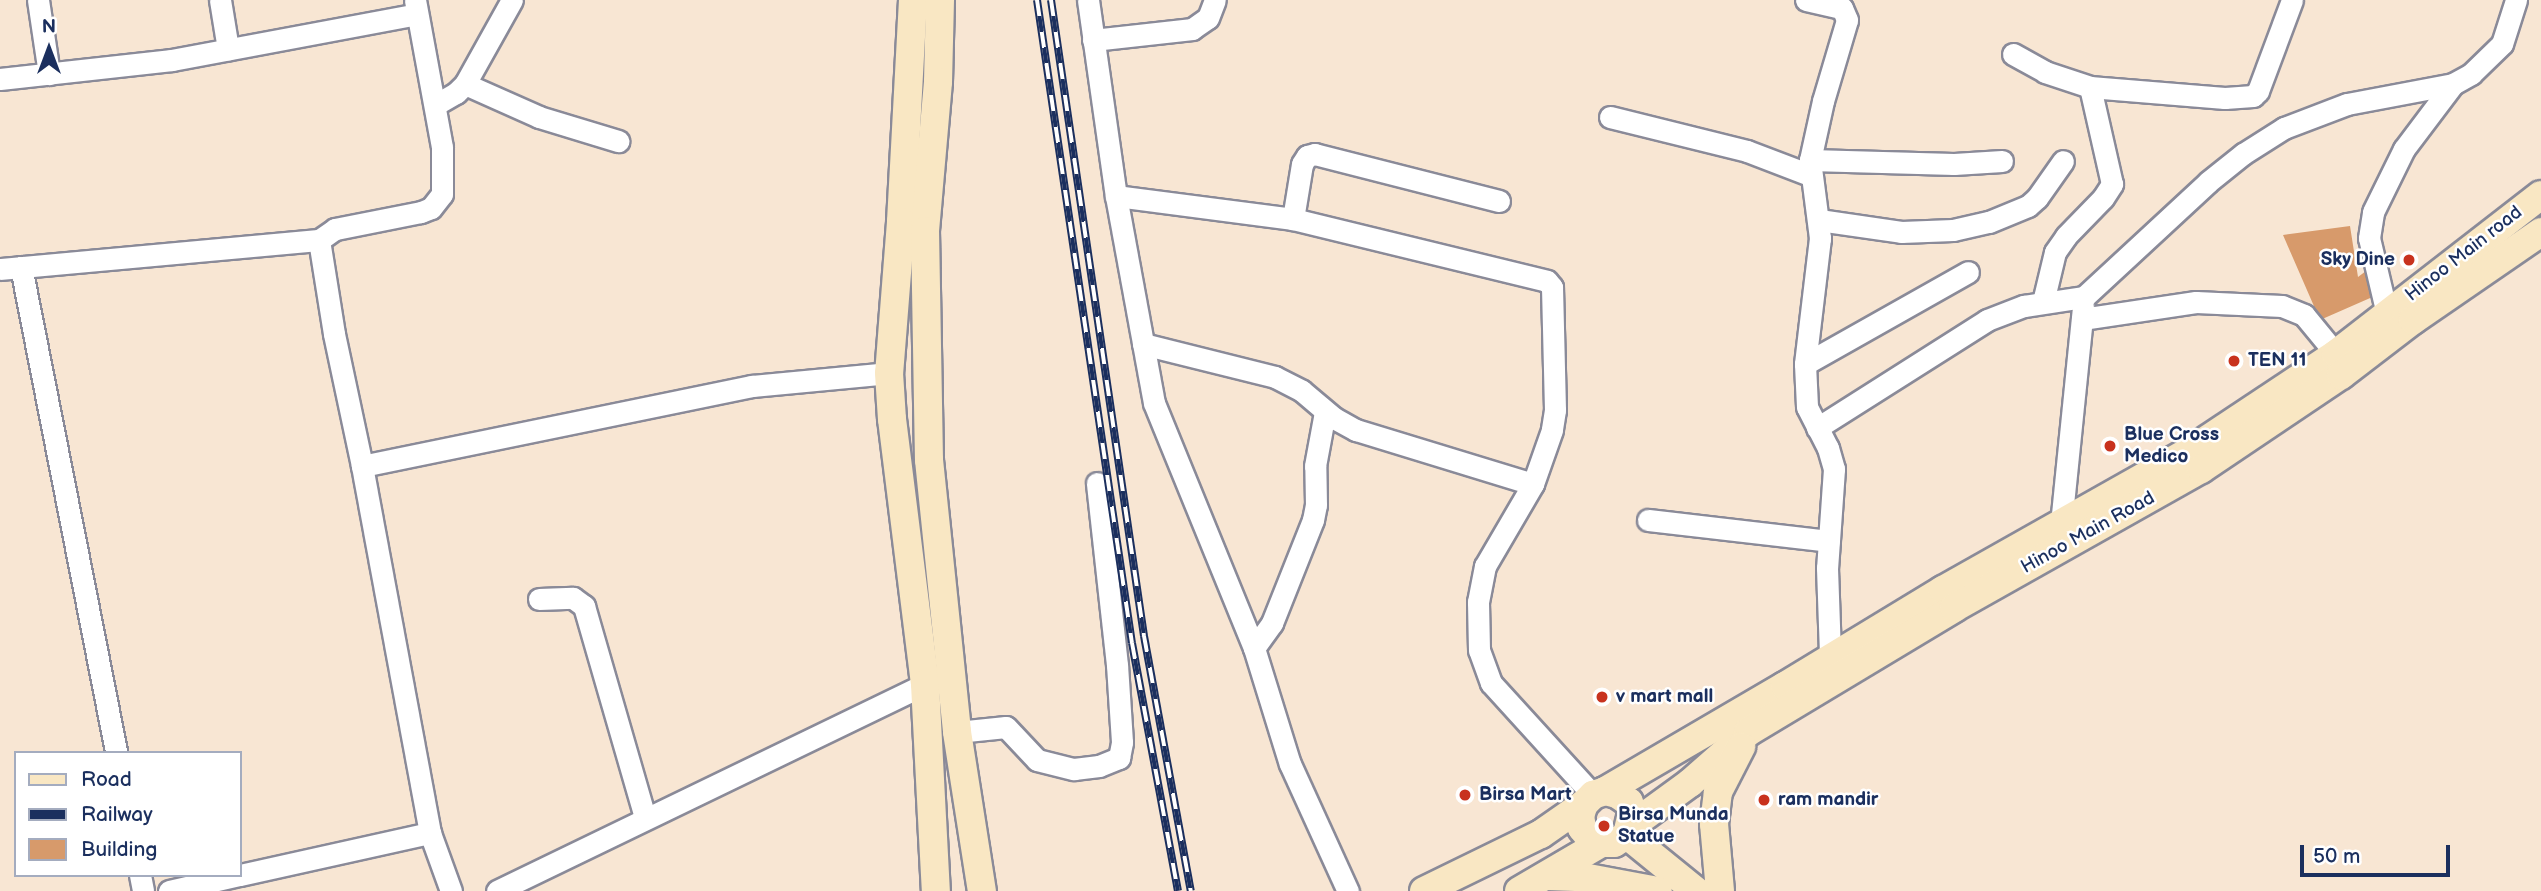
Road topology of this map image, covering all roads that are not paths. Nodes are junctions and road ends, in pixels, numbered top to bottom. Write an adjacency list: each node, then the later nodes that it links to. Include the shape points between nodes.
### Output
1 (38, 0): 16 (street)
2 (220, 0): 14 (street)
3 (512, 0): 18 (street)
4 (913, 0): 43 (main road)
5 (940, 0): 56 (main road, via 925,231 925,346 929,460)
6 (1088, 0): 13 (street)
7 (1215, 0): 13 (street, via 1208,18 1192,29)
8 (1806, 0): 12 (street)
9 (2292, 0): 20 (street, via 2253,96 2225,98)
10 (2515, 0): 19 (street, via 2502,44 2471,74)
11 (416, 7): 14 (street); 21 (street)
12 (1848, 7): 26 (street)
13 (1093, 40): 28 (street)
14 (228, 49): 16 (street)
15 (2013, 54): 20 (street, via 2045,72)
16 (49, 74): 17 (street)
17 (0, 79)
18 (465, 83): 21 (street); 23 (street, via 539,117)
19 (2453, 83): 36 (street, via 2347,104 2284,128 2208,182); 38 (street, via 2404,149 2372,212 2368,238)
20 (2090, 87): 37 (street, via 2112,184 2055,253)
21 (435, 106): 33 (street, via 444,184 438,201 421,212 335,229)
22 (1610, 117): 26 (street)
23 (618, 141)
24 (2002, 161): 26 (street)
25 (2063, 161): 31 (street, via 2028,206 1989,222 1953,230 1901,232)
26 (1810, 167): 31 (street)
27 (2541, 195): 38 (main road, Hinoo Main road)
28 (1116, 196): 30 (street); 40 (street)
29 (1499, 201): 30 (street, via 1315,154 1302,164)
30 (1293, 219): 48 (street, via 1547,281 1555,298 1555,411 1547,451)
31 (1819, 220): 42 (street)
32 (2541, 232): 57 (main road, Hinoo Main Road, via 2201,469 1954,608)
33 (319, 240): 34 (street); 46 (street)
34 (10, 268): 58 (street)
35 (1968, 272): 42 (street)
36 (2084, 297): 37 (street); 39 (street)
37 (2043, 302): 45 (street, via 1987,320)
38 (2387, 314): 41 (main road, Hinoo Main road)
39 (2082, 319): 41 (street, via 2164,304 2282,306 2304,315); 50 (street)
40 (1143, 344): 44 (street, via 1275,377 1302,391); 53 (street, via 1165,435)
41 (2336, 354): 50 (main road, Hinoo Main road, via 2190,451)
42 (1805, 364): 45 (street, via 1807,407)
43 (889, 373): 46 (street, via 752,386); 55 (main road)
44 (1325, 412): 48 (street, via 1356,430); 53 (street, via 1315,466 1313,520 1272,623)
45 (1817, 428): 51 (street, via 1834,469)
46 (362, 466): 61 (street)
47 (1097, 483): 56 (street, via 1117,665 1119,758 1073,769 1037,760 1006,727)
48 (1533, 484): 59 (street, via 1485,566 1478,602 1479,650 1491,683)
49 (1648, 520): 51 (street)
50 (2061, 524): 54 (main road, Hinoo Main road)
51 (1829, 541): 54 (street)
52 (539, 599): 60 (street, via 573,598 584,606)
53 (1254, 648): 71 (street, via 1290,764)
54 (1830, 656): 59 (main road, Hinoo Main road)
55 (925, 684): 60 (street); 69 (main road)
56 (957, 732): 70 (main road)
57 (1748, 732): 62 (main road, Hinoo Main Road, via 1690,783); 76 (main road, via 1718,792 1714,824)
58 (116, 751)
59 (1594, 797): 62 (main road, via 1617,794 1629,802); 62 (main road, via 1580,816 1582,828 1590,838); 72 (main road, Hinoo Main road, via 1541,834)
60 (645, 817): 68 (street)
61 (430, 833): 63 (street); 67 (street)
62 (1620, 834): 64 (main road, Hinoo Main Road); 75 (main road)
63 (242, 874)
64 (1547, 876): 73 (main road, Hinoo Main Road); 74 (main road, via 1583,877)
65 (230, 877): 66 (street)
66 (169, 891)
67 (451, 891)
68 (497, 891)
69 (936, 891)
70 (982, 891)
71 (1348, 891)
72 (1424, 891)
73 (1519, 891)
74 (1658, 891)
75 (1696, 891)
76 (1720, 891)

